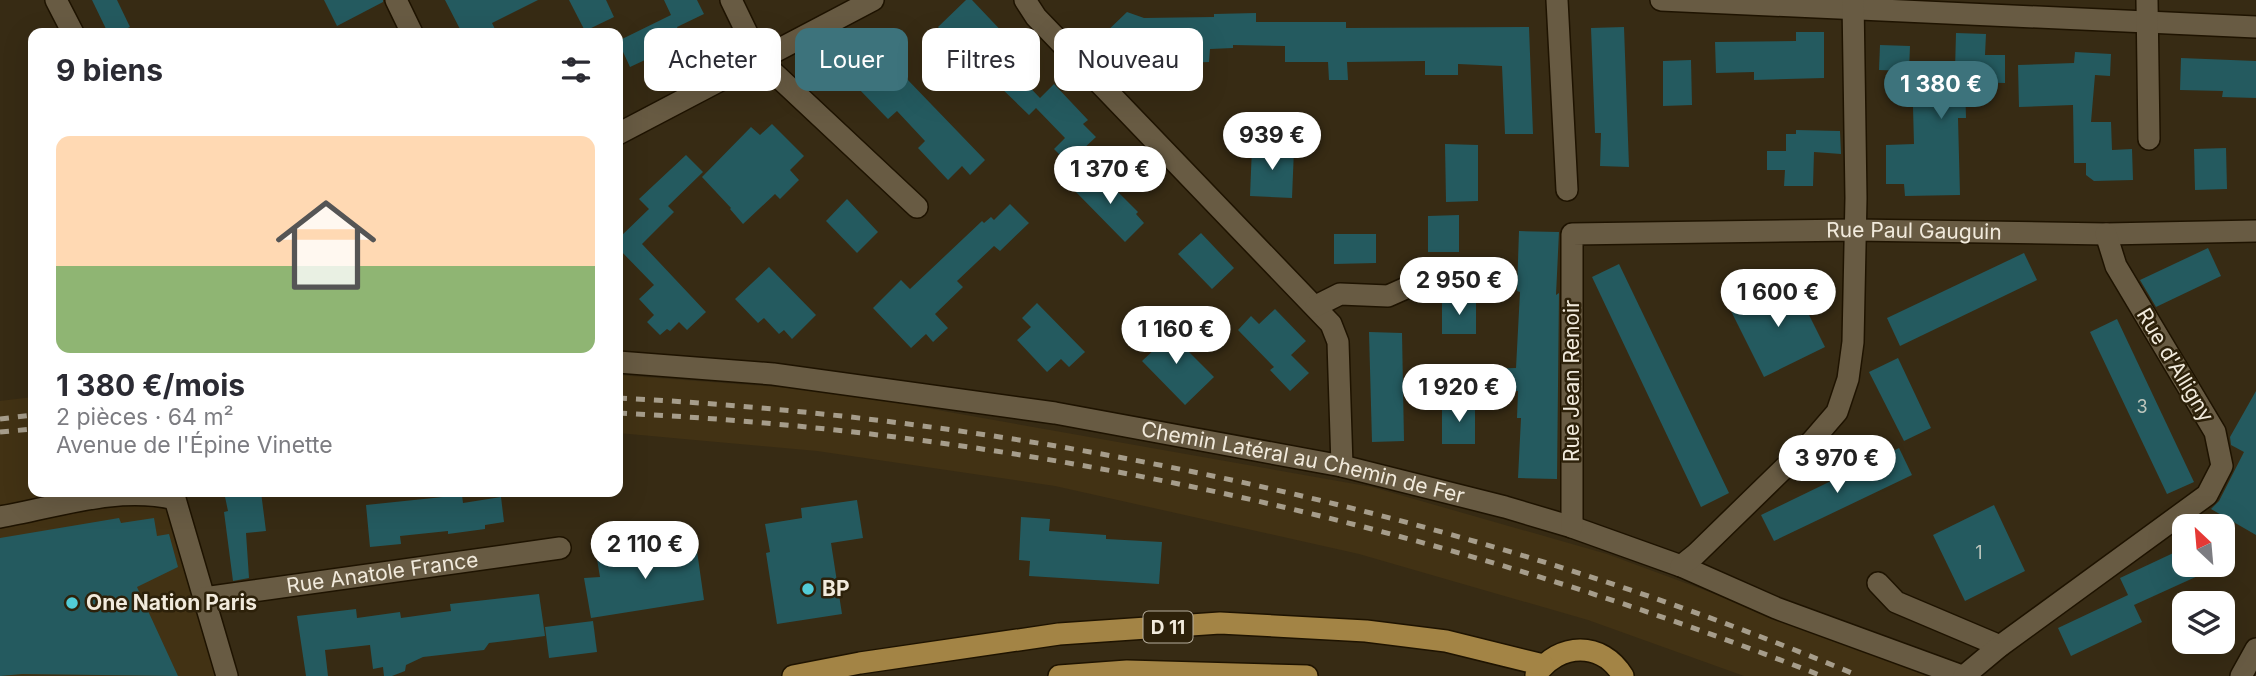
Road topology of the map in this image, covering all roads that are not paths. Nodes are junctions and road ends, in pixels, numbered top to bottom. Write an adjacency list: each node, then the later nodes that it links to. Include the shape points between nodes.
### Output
1 (56, 0): 12 (street)
2 (396, 0): 13 (street)
3 (731, 0): 14 (street)
4 (873, 0): 15 (street)
5 (1026, 0): 27 (street, via 1036,17)
6 (1557, 0): 20 (street)
7 (1661, 0): 9 (street)
8 (2147, 0): 10 (street)
9 (1853, 4): 10 (street); 22 (street)
10 (2147, 23): 11 (street); 19 (street)
11 (2256, 27)
12 (70, 28)
13 (410, 28)
14 (745, 28)
15 (781, 49)
16 (781, 80): 21 (street)
17 (701, 91): 18 (street)
18 (623, 131)
19 (2149, 139)
20 (1567, 190)
21 (916, 207)
22 (1855, 230): 24 (street, Rue Paul Gauguin); 25 (street, Rue Paul Gauguin); 35 (street, via 1853,342 1837,412)
23 (2256, 231): 25 (street, Rue Paul Gauguin)
24 (1572, 234): 33 (street, Rue Jean Renoir)
25 (2106, 234): 38 (street, Rue d'Alligny, via 2116,266 2216,432 2222,466 2207,495)
26 (1406, 288): 27 (street, via 1388,296 1340,294)
27 (1316, 306): 29 (street, via 1338,342)
28 (623, 362): 29 (street, Chemin Latéral au Chemin de Fer, via 773,374 1055,413)
29 (1342, 466): 33 (street, Chemin Latéral au Chemin de Fer)
30 (106, 497): 32 (street)
31 (167, 497): 37 (street, via 175,499)
32 (0, 517)
33 (1572, 527): 35 (street, Chemin Latéral au Chemin de Fer)
34 (560, 548): 37 (street, Rue Anatole France)
35 (1681, 566): 46 (street, Chemin Latéral au Chemin de Fer, via 1776,608)
36 (1878, 583): 38 (street, via 1896,602)
37 (204, 598): 42 (street)
38 (2000, 646): 46 (street, Rue d'Alligny)
39 (2256, 649): 47 (street)
40 (1539, 671): 41 (main road, via 1555,655 1585,649 1600,653); 43 (main road, D 11, via 1446,641 1366,631 1220,623 1059,634)
41 (1627, 675)
42 (226, 676)
43 (793, 676)
44 (1059, 676): 45 (main road, D 11, via 1127,671)
45 (1307, 676)
46 (1963, 676)
47 (2241, 676)

